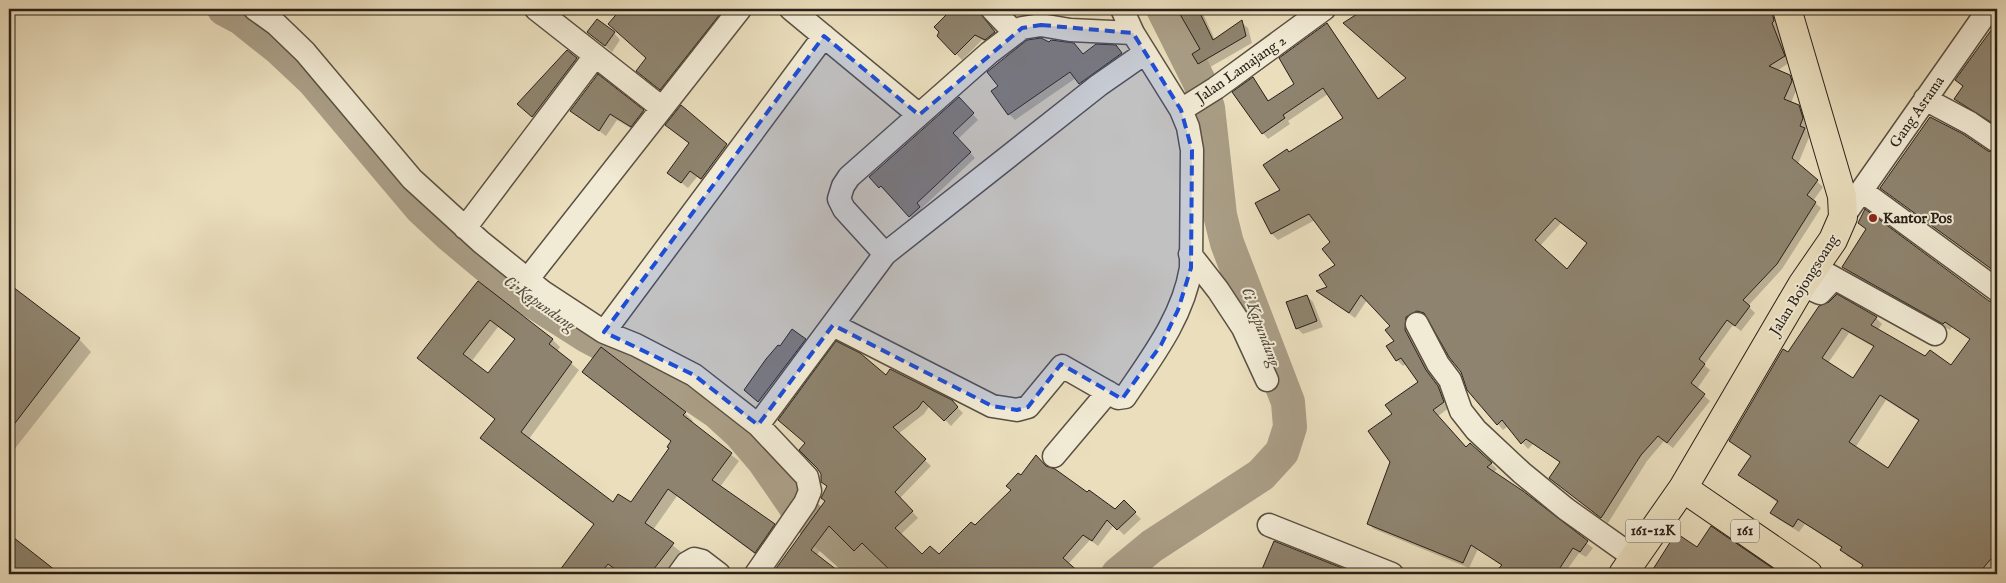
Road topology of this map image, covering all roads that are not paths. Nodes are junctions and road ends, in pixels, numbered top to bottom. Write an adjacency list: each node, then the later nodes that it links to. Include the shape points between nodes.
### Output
1 (255, 9): 22 (street, via 305,52 412,180)
2 (536, 9): 14 (street)
3 (740, 9): 16 (street)
4 (791, 9): 12 (street)
5 (992, 9): 10 (street)
6 (1122, 9): 11 (street)
7 (1324, 9): 17 (street, Jalan Lamajang 2)
8 (1787, 9): 21 (main road, Jalan Bojongsoang, via 1842,196)
9 (1989, 11): 15 (street, Gang Asrama)
10 (1015, 33): 11 (street, via 1022,28 1040,25); 18 (street)
11 (1133, 33): 13 (street)
12 (824, 36): 18 (street); 30 (street)
13 (1145, 53): 17 (street); 23 (street, via 1099,85)
14 (595, 56): 16 (street); 22 (street)
15 (1925, 99): 19 (street); 20 (street, Gang Asrama)
16 (662, 108): 26 (street)
17 (1186, 108): 24 (street, via 1192,150)
18 (919, 115): 23 (street, via 849,177 838,199)
19 (1995, 140)
20 (1862, 191): 21 (street, Gang Asrama); 27 (street)
21 (1843, 217): 25 (main road, Jalan Bojongsoang)
22 (465, 228): 26 (street)
23 (885, 254): 29 (street)
24 (1190, 254): 32 (street, via 1243,328); 33 (street, via 1188,282 1161,345 1125,397 1118,398)
25 (1817, 277): 31 (street); 36 (main road, Jalan Bojongsoang)
26 (527, 280): 30 (street)
27 (1997, 290)
28 (1417, 324): 38 (street, via 1450,380 1462,411 1476,430)
29 (833, 325): 33 (street, via 992,406 1017,410 1028,407 1062,366); 34 (street)
30 (604, 332): 34 (street, via 694,376)
31 (1935, 334)
32 (1267, 380)
33 (1108, 392): 35 (street)
34 (758, 425): 41 (street, via 807,476 810,491)
35 (1054, 456)
36 (1683, 488): 38 (main road, 161-12K); 43 (main road, 161)
37 (1270, 525): 42 (street)
38 (1629, 566)
39 (679, 574): 40 (street, via 694,559)
40 (719, 574)
41 (756, 574)
42 (1392, 574)
43 (1808, 574)

